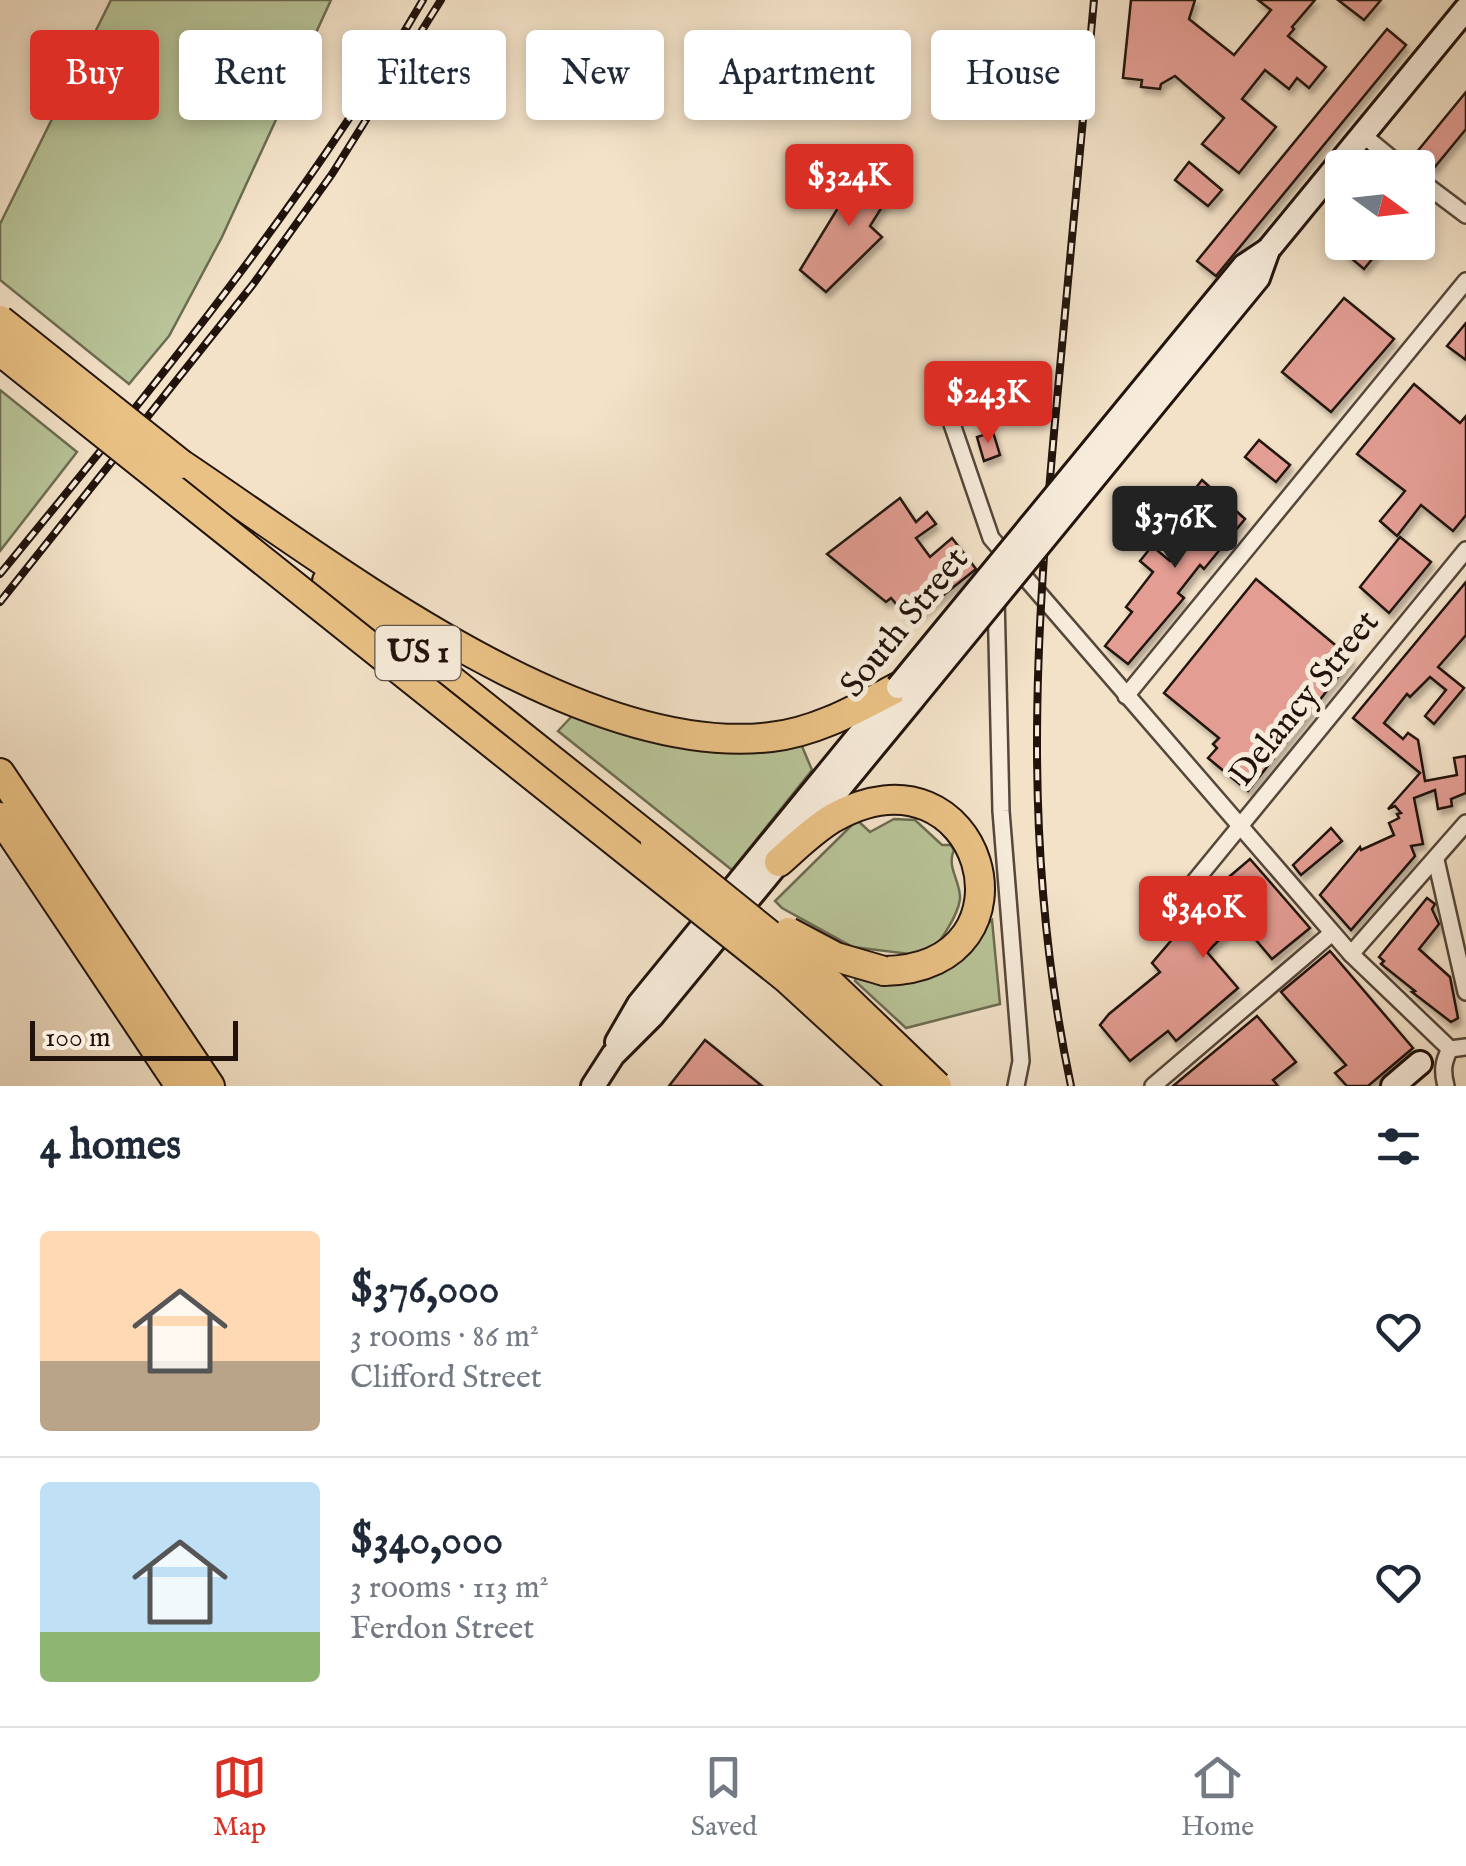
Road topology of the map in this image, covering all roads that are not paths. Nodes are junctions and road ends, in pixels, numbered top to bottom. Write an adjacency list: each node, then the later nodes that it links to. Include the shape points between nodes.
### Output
1 (1466, 9): 2 (main road, South Street)
2 (1362, 135): 3 (street); 13 (main road, South Street, bridge, via 1268,250 1244,266)
3 (1380, 150)
4 (1435, 192): 5 (street)
5 (1466, 215)
6 (1466, 281): 14 (street)
7 (0, 320): 10 (highway, US 1, bridge)
8 (0, 351): 31 (highway, bridge, via 786,978)
9 (940, 389): 11 (street)
10 (181, 464): 13 (highway, via 460,647 624,718 718,738 776,737); 19 (highway, US 1)
11 (991, 538): 14 (street); 33 (street, via 1001,811 1021,1061)
12 (1466, 550): 17 (street, Delancy Street)
13 (906, 693): 21 (main road, South Street); 26 (main road, South Street, via 639,1004)
14 (1126, 696): 17 (street)
15 (0, 772): 29 (highway)
16 (0, 817): 28 (highway)
17 (1240, 824): 22 (street, Delancy Street); 23 (street)
18 (1466, 824): 20 (street)
19 (655, 842): 21 (highway, bridge, via 804,942 884,971 922,968 943,958 959,943 978,904 980,883 964,834 915,802 872,804 833,818); 32 (highway, US 1, bridge, via 832,985)
20 (1436, 860): 24 (street); 25 (street)
21 (779, 862): 26 (main road, South Street)
22 (1190, 886)
23 (1332, 932): 24 (street); 34 (street)
24 (1352, 954): 27 (street)
25 (1466, 992)
26 (613, 1055): 30 (main road, South Street)
27 (1445, 1062): 35 (main road)
28 (180, 1086)
29 (210, 1086)
30 (593, 1086)
31 (904, 1086)
32 (937, 1086)
33 (1016, 1086)
34 (1152, 1086)
35 (1392, 1086)

